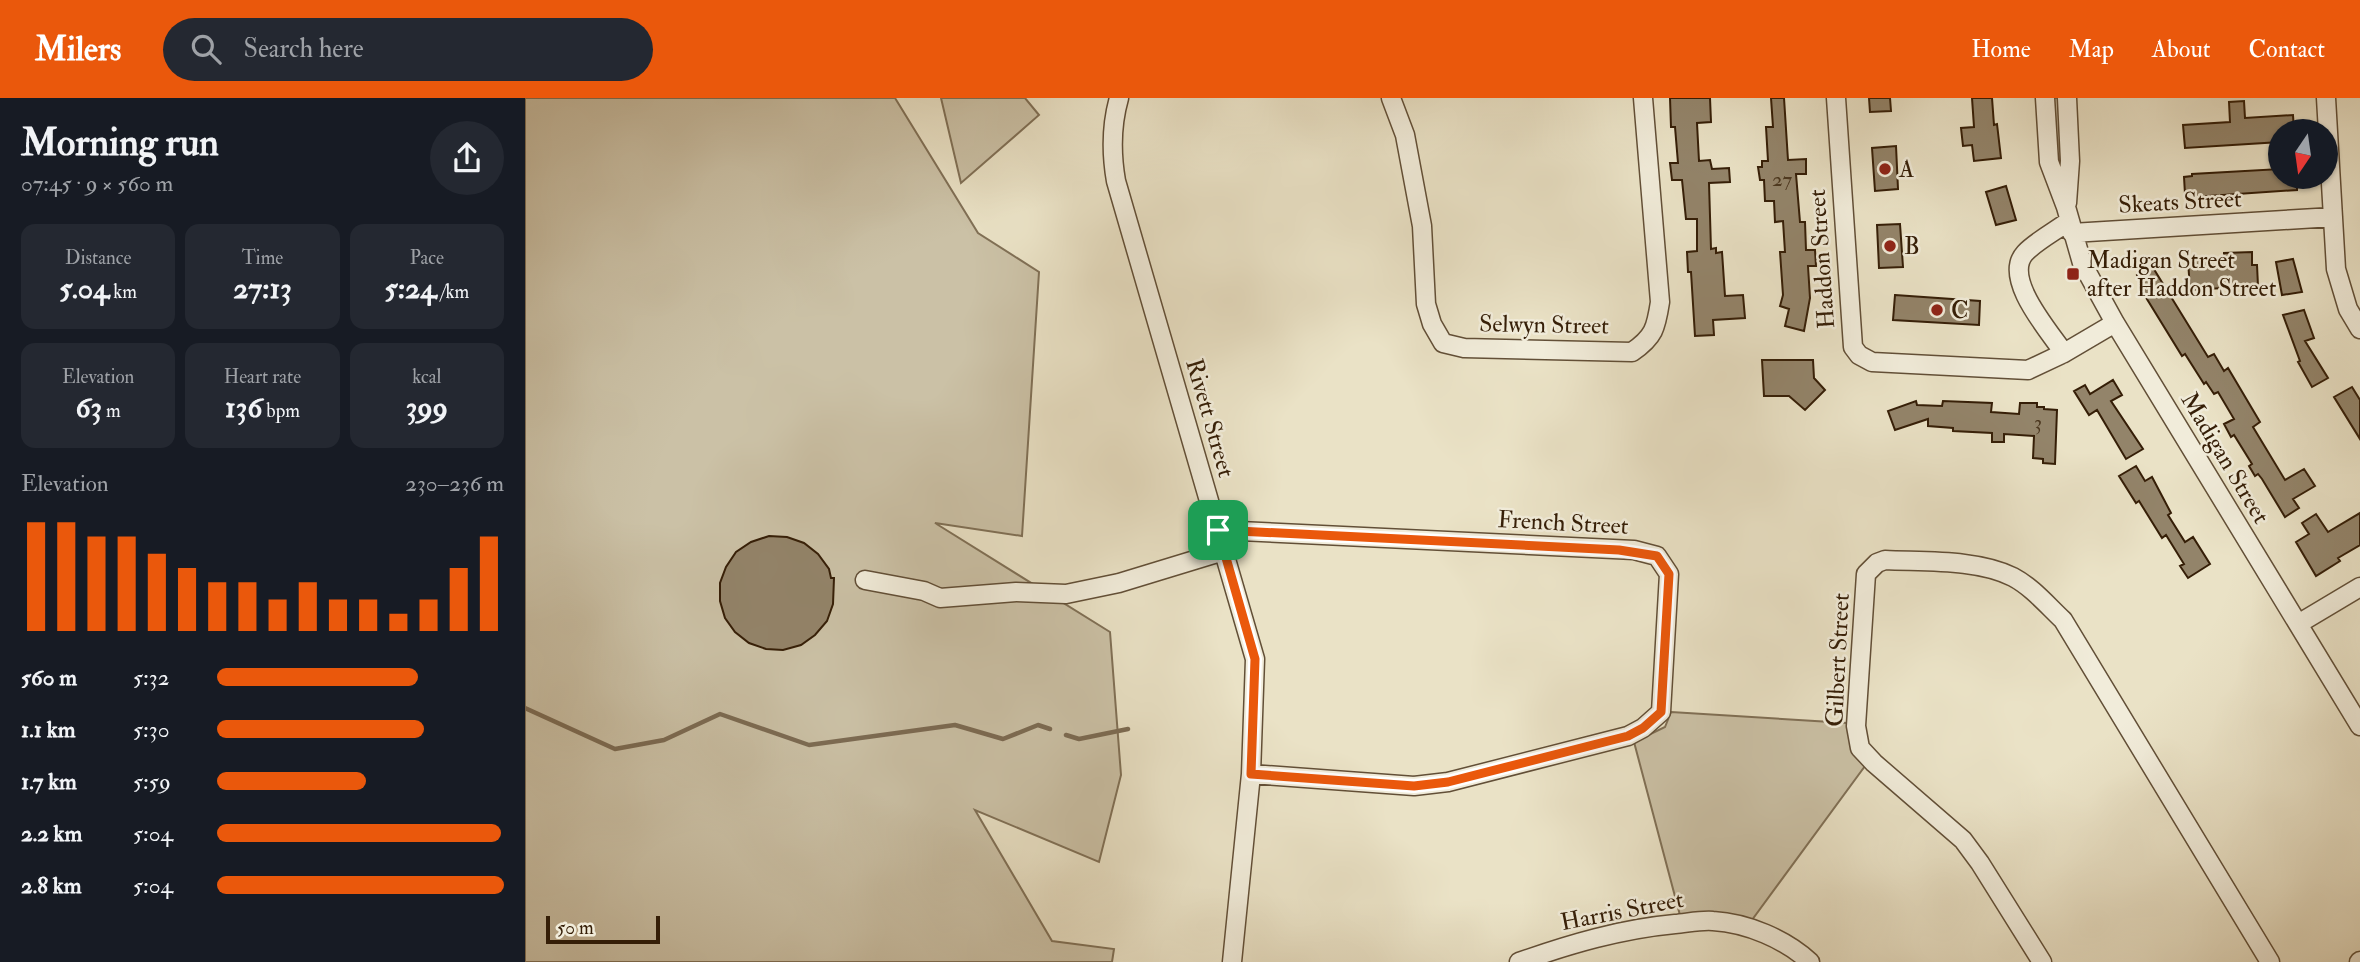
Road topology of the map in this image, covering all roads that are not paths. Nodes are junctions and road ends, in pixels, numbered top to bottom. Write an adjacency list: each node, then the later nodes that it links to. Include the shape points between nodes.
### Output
1 (1119, 98): 13 (street, Rivett Street, via 1111,152 1116,181)
2 (1391, 98): 3 (street, Selwyn Street, via 1405,135 1422,226 1426,304 1443,343 1464,348 1632,352 1647,341 1657,325 1660,302)
3 (1643, 98)
4 (1836, 98): 12 (street, Haddon Street, via 1853,347 1859,355 1872,362 2028,370)
5 (2045, 98): 9 (street, Madigan Street, via 2049,162)
6 (2067, 98): 9 (street, Madigan Street)
7 (2326, 98): 8 (street)
8 (2333, 217): 9 (street, Skeats Street); 11 (street, via 2336,269 2348,309)
9 (2069, 220): 10 (street, Madigan Street, via 2082,263); 12 (street, via 2024,253 2018,275)
10 (2115, 323): 12 (street, Haddon Street); 17 (street, Madigan Street)
11 (2360, 329)
12 (2064, 353)
13 (1218, 530): 14 (street, Rivett Street); 19 (street, French Street, via 1634,550 1657,556 1669,574 1661,712 1628,736 1448,782 1414,786)
14 (1224, 551): 15 (street, via 1066,594 940,597); 19 (street, Rivett Street, via 1255,659)
15 (865, 580)
16 (2360, 587): 17 (street)
17 (2298, 624): 18 (street, Madigan Street)
18 (2360, 726)
19 (1251, 774): 20 (street, Rivett Street)
20 (1231, 962)
21 (1519, 962): 22 (street, Harris Street, via 1574,942 1713,920 1771,936)
22 (1811, 962)
23 (2042, 962): 24 (street, Gilbert Street, via 1963,840 1860,748 1856,726 1866,574 1877,563 1980,566 2013,577 2063,620)
24 (2270, 962)

